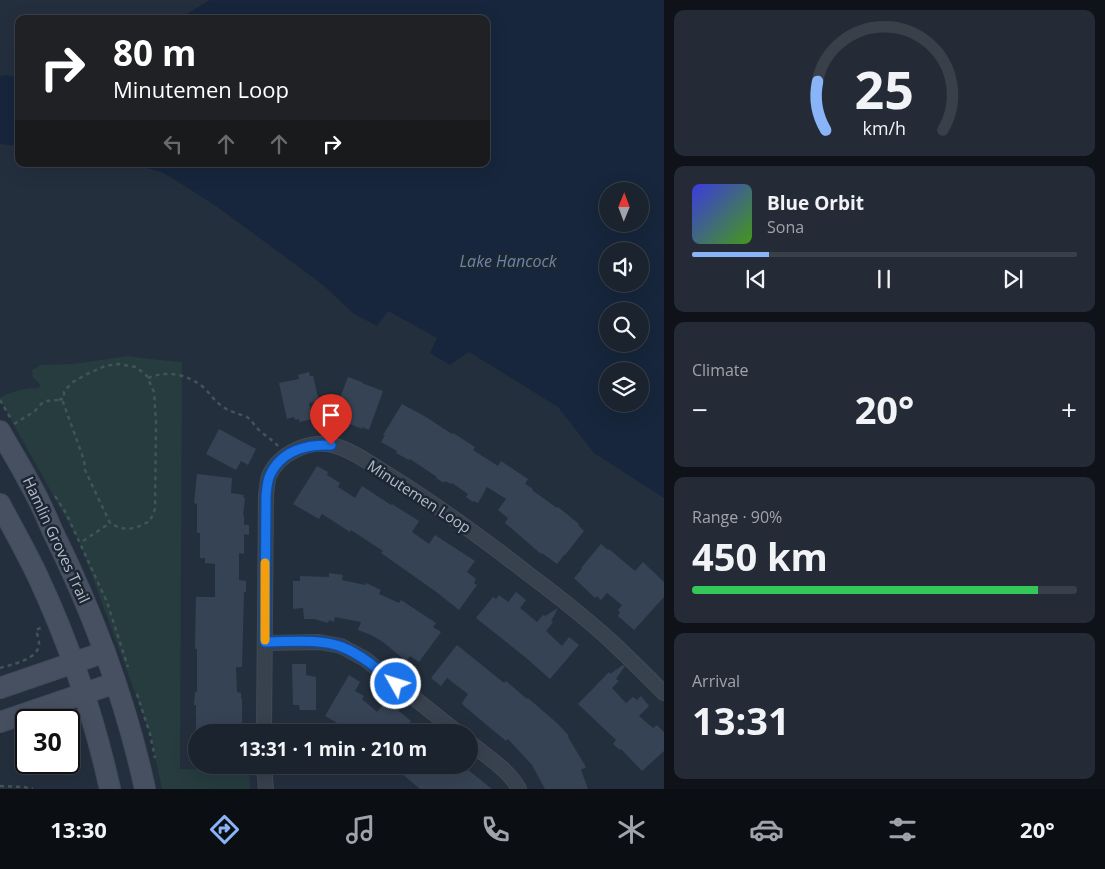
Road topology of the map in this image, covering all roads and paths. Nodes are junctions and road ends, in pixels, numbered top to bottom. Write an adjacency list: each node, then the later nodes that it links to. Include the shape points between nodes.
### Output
1 (148, 378): 2 (path, via 136,367 105,366 73,382 66,388 64,398); 4 (path, via 173,374 186,376 221,406 248,418); 6 (path, via 154,392 156,422 155,509 150,521 140,526 129,529)
2 (59, 400): 3 (path, via 46,401); 6 (path, via 63,402 86,470)
3 (7, 427): 10 (main road, Hamlin Groves Trail)
4 (278, 447)
5 (0, 504): 11 (main road, via 38,578)
6 (110, 523): 7 (path)
7 (80, 543)
8 (36, 630): 12 (path, via 40,644 37,652)
9 (265, 642): 15 (street, Minutemen Loop, via 266,495 269,476 278,463 300,448 331,445 343,448 410,489 494,547 613,643); 18 (street, Minutemen Loop); 19 (street, via 319,642 341,646 365,659)
10 (105, 652): 11 (main road); 13 (main road, Hamlin Groves Trail)
11 (73, 662): 14 (main road); 16 (main road)
12 (0, 668)
13 (115, 683): 16 (main road); 25 (main road, Hamlin Groves Trail)
14 (0, 688)
15 (664, 693)
16 (84, 694): 17 (main road); 24 (main road)
17 (0, 722)
18 (264, 724)
19 (447, 724)
20 (478, 749): 27 (street, via 501,768)
21 (265, 774): 26 (street)
22 (0, 786): 23 (path)
23 (33, 789)
24 (110, 789)
25 (145, 789)
26 (266, 789)
27 (519, 789)

